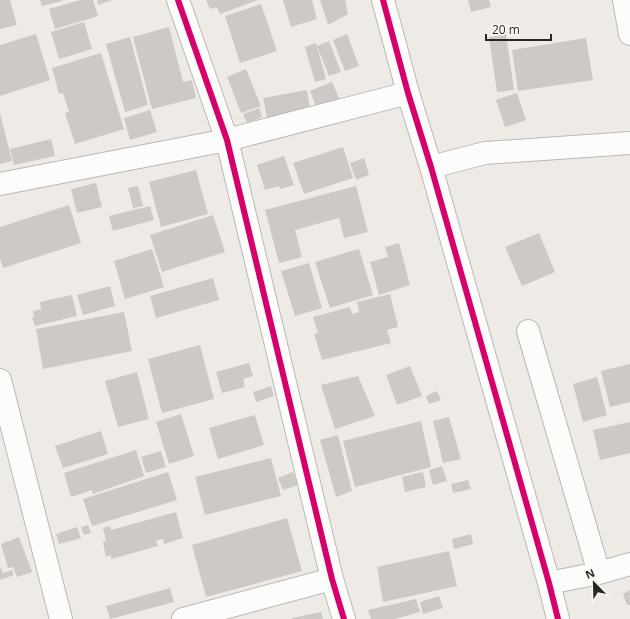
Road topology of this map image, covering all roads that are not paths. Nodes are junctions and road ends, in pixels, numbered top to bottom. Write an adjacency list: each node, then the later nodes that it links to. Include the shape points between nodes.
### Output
1 (178, 0): 6 (street)
2 (383, 0): 5 (street)
3 (624, 0): 4 (street)
4 (630, 34)
5 (408, 94): 6 (street); 8 (street)
6 (227, 140): 9 (street); 14 (street)
7 (630, 143): 8 (street, via 485,153)
8 (431, 167): 15 (street)
9 (0, 184)
10 (528, 331): 13 (street)
11 (0, 380): 16 (street)
12 (630, 564): 13 (street)
13 (599, 573): 15 (street)
14 (332, 579): 17 (street); 18 (street)
15 (549, 583): 19 (street)
16 (61, 619)
17 (183, 619)
18 (344, 619)
19 (558, 619)

